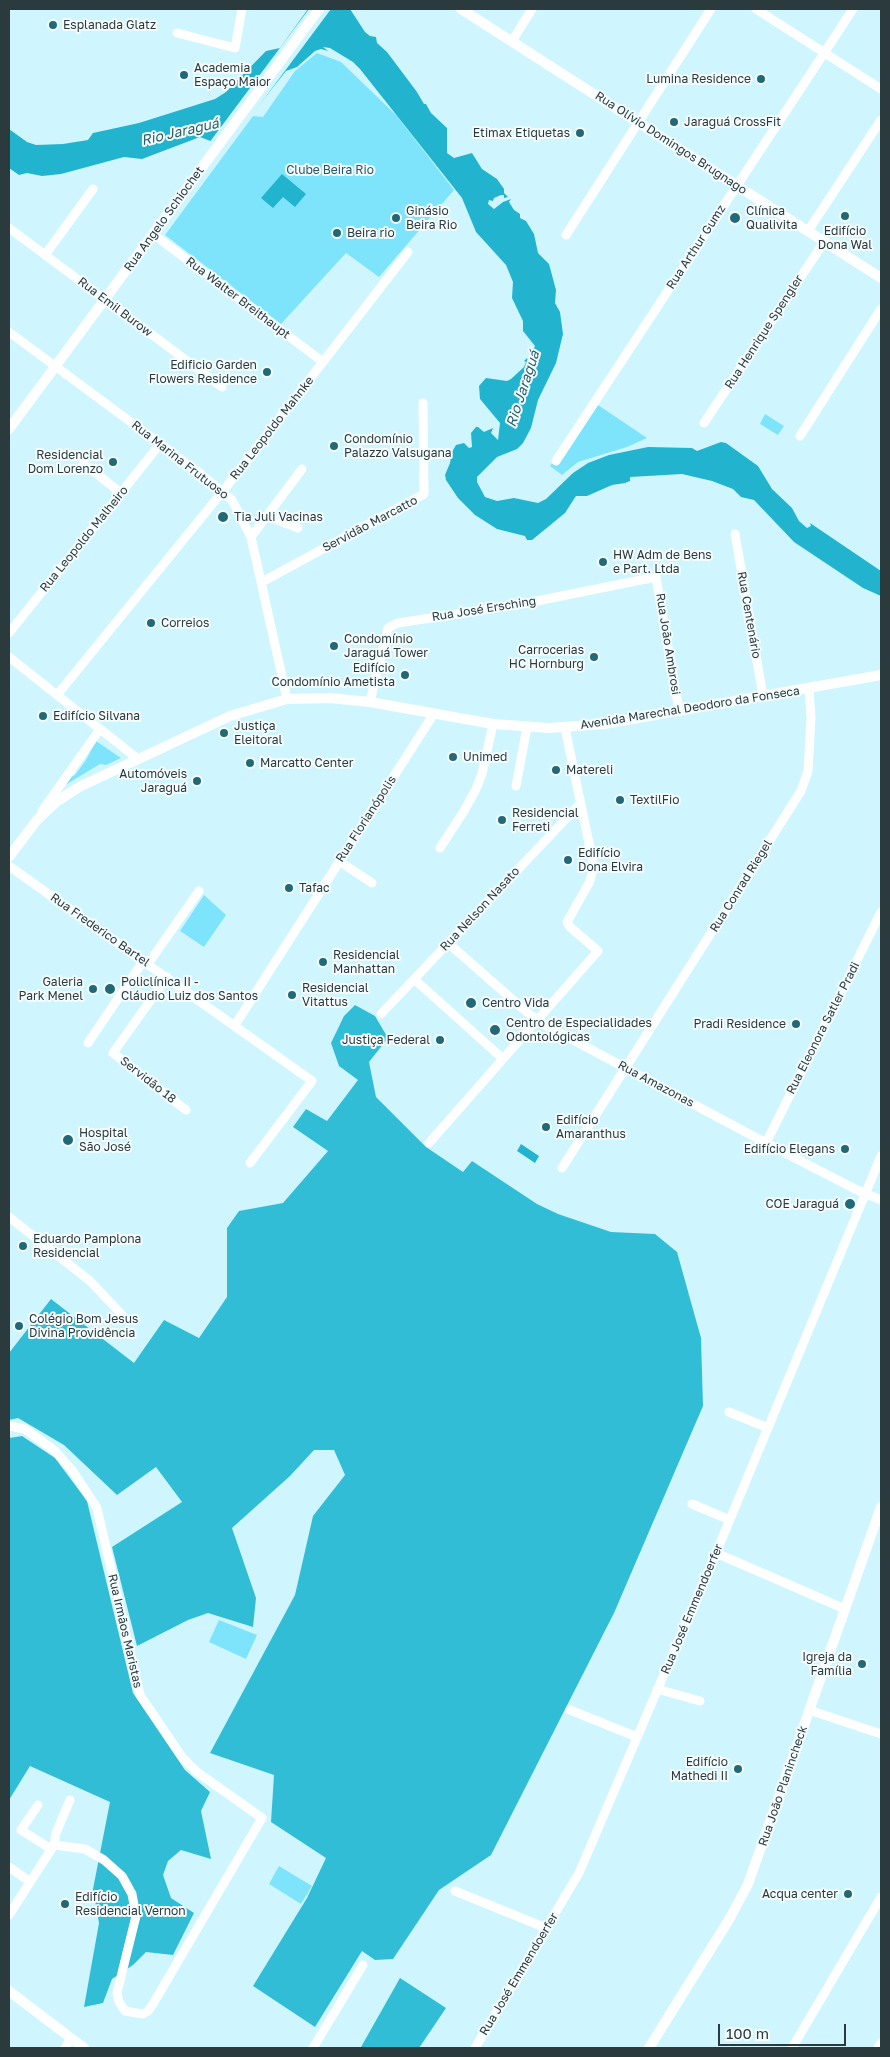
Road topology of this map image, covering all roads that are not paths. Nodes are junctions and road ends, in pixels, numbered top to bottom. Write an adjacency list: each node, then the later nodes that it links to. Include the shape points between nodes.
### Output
1 (242, 9): 8 (street, via 235,48)
2 (319, 9): 18 (main road, Rua Angelo Schiochet)
3 (461, 9): 9 (main road, Rua Olívio Domingos Brugnago)
4 (532, 9): 9 (street)
5 (711, 9): 13 (street)
6 (756, 9): 10 (street)
7 (853, 9): 10 (street, Rua Arthur Gumz)
8 (177, 33)
9 (512, 41): 13 (main road, Rua Olívio Domingos Brugnago)
10 (824, 52): 11 (street); 14 (street, Rua Arthur Gumz)
11 (881, 89)
12 (881, 120): 17 (street)
13 (639, 122): 14 (main road, Rua Olívio Domingos Brugnago); 19 (street)
14 (737, 186): 17 (main road, Rua Olívio Domingos Brugnago); 35 (street, Rua Arthur Gumz)
15 (93, 189): 22 (street)
16 (9, 228): 22 (street, Rua Emil Burow)
17 (808, 231): 20 (main road, Rua Olívio Domingos Brugnago)
18 (153, 234): 24 (main road, Rua Angelo Schiochet); 27 (street, Rua Walter Breithaupt)
19 (566, 235)
20 (824, 242): 23 (main road, Rua Olívio Domingos Brugnago); 31 (street, Rua Henrique Spengler)
21 (408, 252): 27 (street, Rua Leopoldo Mahnke)
22 (45, 255): 24 (street, Rua Emil Burow)
23 (881, 278)
24 (105, 300): 28 (main road, Rua Angelo Schiochet); 29 (street, Rua Emil Burow)
25 (881, 309): 33 (street)
26 (9, 332): 28 (street, Rua Marina Frutuoso)
27 (323, 362): 38 (street, Rua Leopoldo Mahnke)
28 (55, 366): 32 (main road, Rua Angelo Schiochet); 34 (street, Rua Marina Frutuoso)
29 (222, 387)
30 (424, 403): 45 (street, Servidão Marcatto, via 424,494)
31 (704, 423)
32 (9, 428)
33 (800, 436)
34 (160, 444): 38 (street, Rua Marina Frutuoso); 39 (street, Rua Leopoldo Malheiro)
35 (556, 461)
36 (84, 463): 39 (street)
37 (302, 469): 40 (street)
38 (223, 491): 43 (street, Rua Marina Frutuoso, via 232,500); 50 (street, Rua Leopoldo Mahnke)
39 (121, 493): 46 (street, Rua Leopoldo Malheiro)
40 (267, 516): 41 (street); 43 (street)
41 (298, 528)
42 (735, 534): 51 (street, Rua Centenário)
43 (251, 537): 45 (street, Rua Marina Frutuoso)
44 (656, 577): 53 (street, Rua José Ersching, via 522,604 398,623 388,628); 54 (street, Rua João Ambrosi)
45 (262, 582): 52 (street, Rua Marina Frutuoso)
46 (9, 633)
47 (9, 657): 50 (street)
48 (881, 675): 49 (main road, Avenida Marechal Deodoro da Fonseca)
49 (809, 688): 51 (main road, Avenida Marechal Deodoro da Fonseca); 80 (street, Rua Conrad Riegel, via 808,771 801,791)
50 (58, 695): 59 (street)
51 (764, 696): 54 (main road, Avenida Marechal Deodoro da Fonseca)
52 (287, 699): 53 (main road, Avenida Marechal Deodoro da Fonseca, via 330,698); 60 (main road, Avenida Marechal Deodoro da Fonseca, via 230,716)
53 (370, 702): 55 (main road, Avenida Marechal Deodoro da Fonseca)
54 (679, 711): 58 (main road, Avenida Marechal Deodoro da Fonseca)
55 (433, 714): 56 (main road, Avenida Marechal Deodoro da Fonseca); 66 (street, Rua Florianópolis)
56 (494, 724): 57 (main road, Avenida Marechal Deodoro da Fonseca); 64 (street, via 476,789)
57 (527, 727): 58 (main road, Avenida Marechal Deodoro da Fonseca); 61 (street)
58 (565, 728): 62 (street)
59 (100, 729): 60 (street); 63 (street)
60 (138, 759): 63 (main road, Avenida Marechal Deodoro da Fonseca, via 79,787)
61 (516, 786)
62 (580, 804): 71 (street, Rua Nelson Nasato); 76 (street, via 594,867 567,922 598,951)
63 (36, 820): 65 (main road, Avenida Marechal Deodoro da Fonseca)
64 (440, 848)
65 (9, 857)
66 (339, 861): 68 (street); 77 (street, Rua Florianópolis)
67 (9, 866): 72 (street, Rua Frederico Bartel)
68 (372, 883)
69 (199, 891): 72 (street)
70 (881, 912): 83 (street, Rua Eleonora Satler Pradi)
71 (448, 943): 74 (street, Rua Nelson Nasato); 76 (street, Rua Amazonas)
72 (146, 962): 73 (street, Rua Frederico Bartel); 78 (street)
73 (168, 977): 77 (street, Rua Frederico Bartel); 81 (street, Servidão 18, via 113,1053)
74 (414, 980): 75 (street, Rua Nelson Nasato); 79 (street)
75 (381, 1014)
76 (536, 1019): 79 (street); 80 (street, Rua Amazonas)
77 (235, 1025): 85 (street, Rua Frederico Bartel, via 312,1081)
78 (88, 1043)
79 (502, 1058): 82 (street)
80 (625, 1068): 83 (street, Rua Amazonas); 86 (street, Rua Conrad Riegel)
81 (186, 1110)
82 (429, 1142)
83 (766, 1143): 87 (street, Rua Amazonas)
84 (881, 1156): 87 (street, Rua José Emmendoerfer)
85 (250, 1163)
86 (562, 1168)
87 (865, 1194): 88 (street, Rua Amazonas); 93 (street, Rua José Emmendoerfer)
88 (881, 1200)
89 (9, 1217): 90 (street, via 90,1281)
90 (125, 1318)
91 (729, 1412): 93 (street)
92 (9, 1426): 107 (street, Rua Irmãos Maristas, via 25,1429 55,1451 97,1508 140,1695 182,1757 197,1772 262,1818 148,2011 136,2014 125,2011 118,1993 136,1926 132,1894 122,1876 104,1860 85,1849)
93 (768, 1428): 96 (street, Rua José Emmendoerfer)
94 (692, 1504): 96 (street)
95 (881, 1507): 98 (main road, Rua João Planincheck)
96 (730, 1520): 97 (street, Rua José Emmendoerfer)
97 (716, 1554): 98 (street); 99 (street, Rua José Emmendoerfer)
98 (845, 1609): 102 (main road, Rua João Planincheck)
99 (657, 1689): 100 (street); 104 (street, Rua José Emmendoerfer)
100 (700, 1700)
101 (570, 1710): 104 (street)
102 (809, 1710): 103 (street); 122 (main road, Rua João Planincheck, via 748,1884)
103 (881, 1734)
104 (637, 1737): 113 (street, Rua José Emmendoerfer, via 579,1873)
105 (70, 1800): 107 (street)
106 (38, 1806): 107 (street, via 21,1830)
107 (52, 1847): 109 (street)
108 (9, 1867): 109 (street)
109 (29, 1881): 112 (street)
110 (454, 1891): 113 (street)
111 (880, 1900): 123 (street)
112 (9, 1915)
113 (546, 1928): 121 (street, Rua José Emmendoerfer)
114 (363, 1966): 120 (street)
115 (9, 1991): 116 (main road)
116 (71, 2038): 118 (street); 119 (main road)
117 (881, 2044): 124 (street)
118 (65, 2048)
119 (84, 2048)
120 (313, 2048)
121 (475, 2048)
122 (649, 2048)
123 (792, 2048)
124 (878, 2048)

